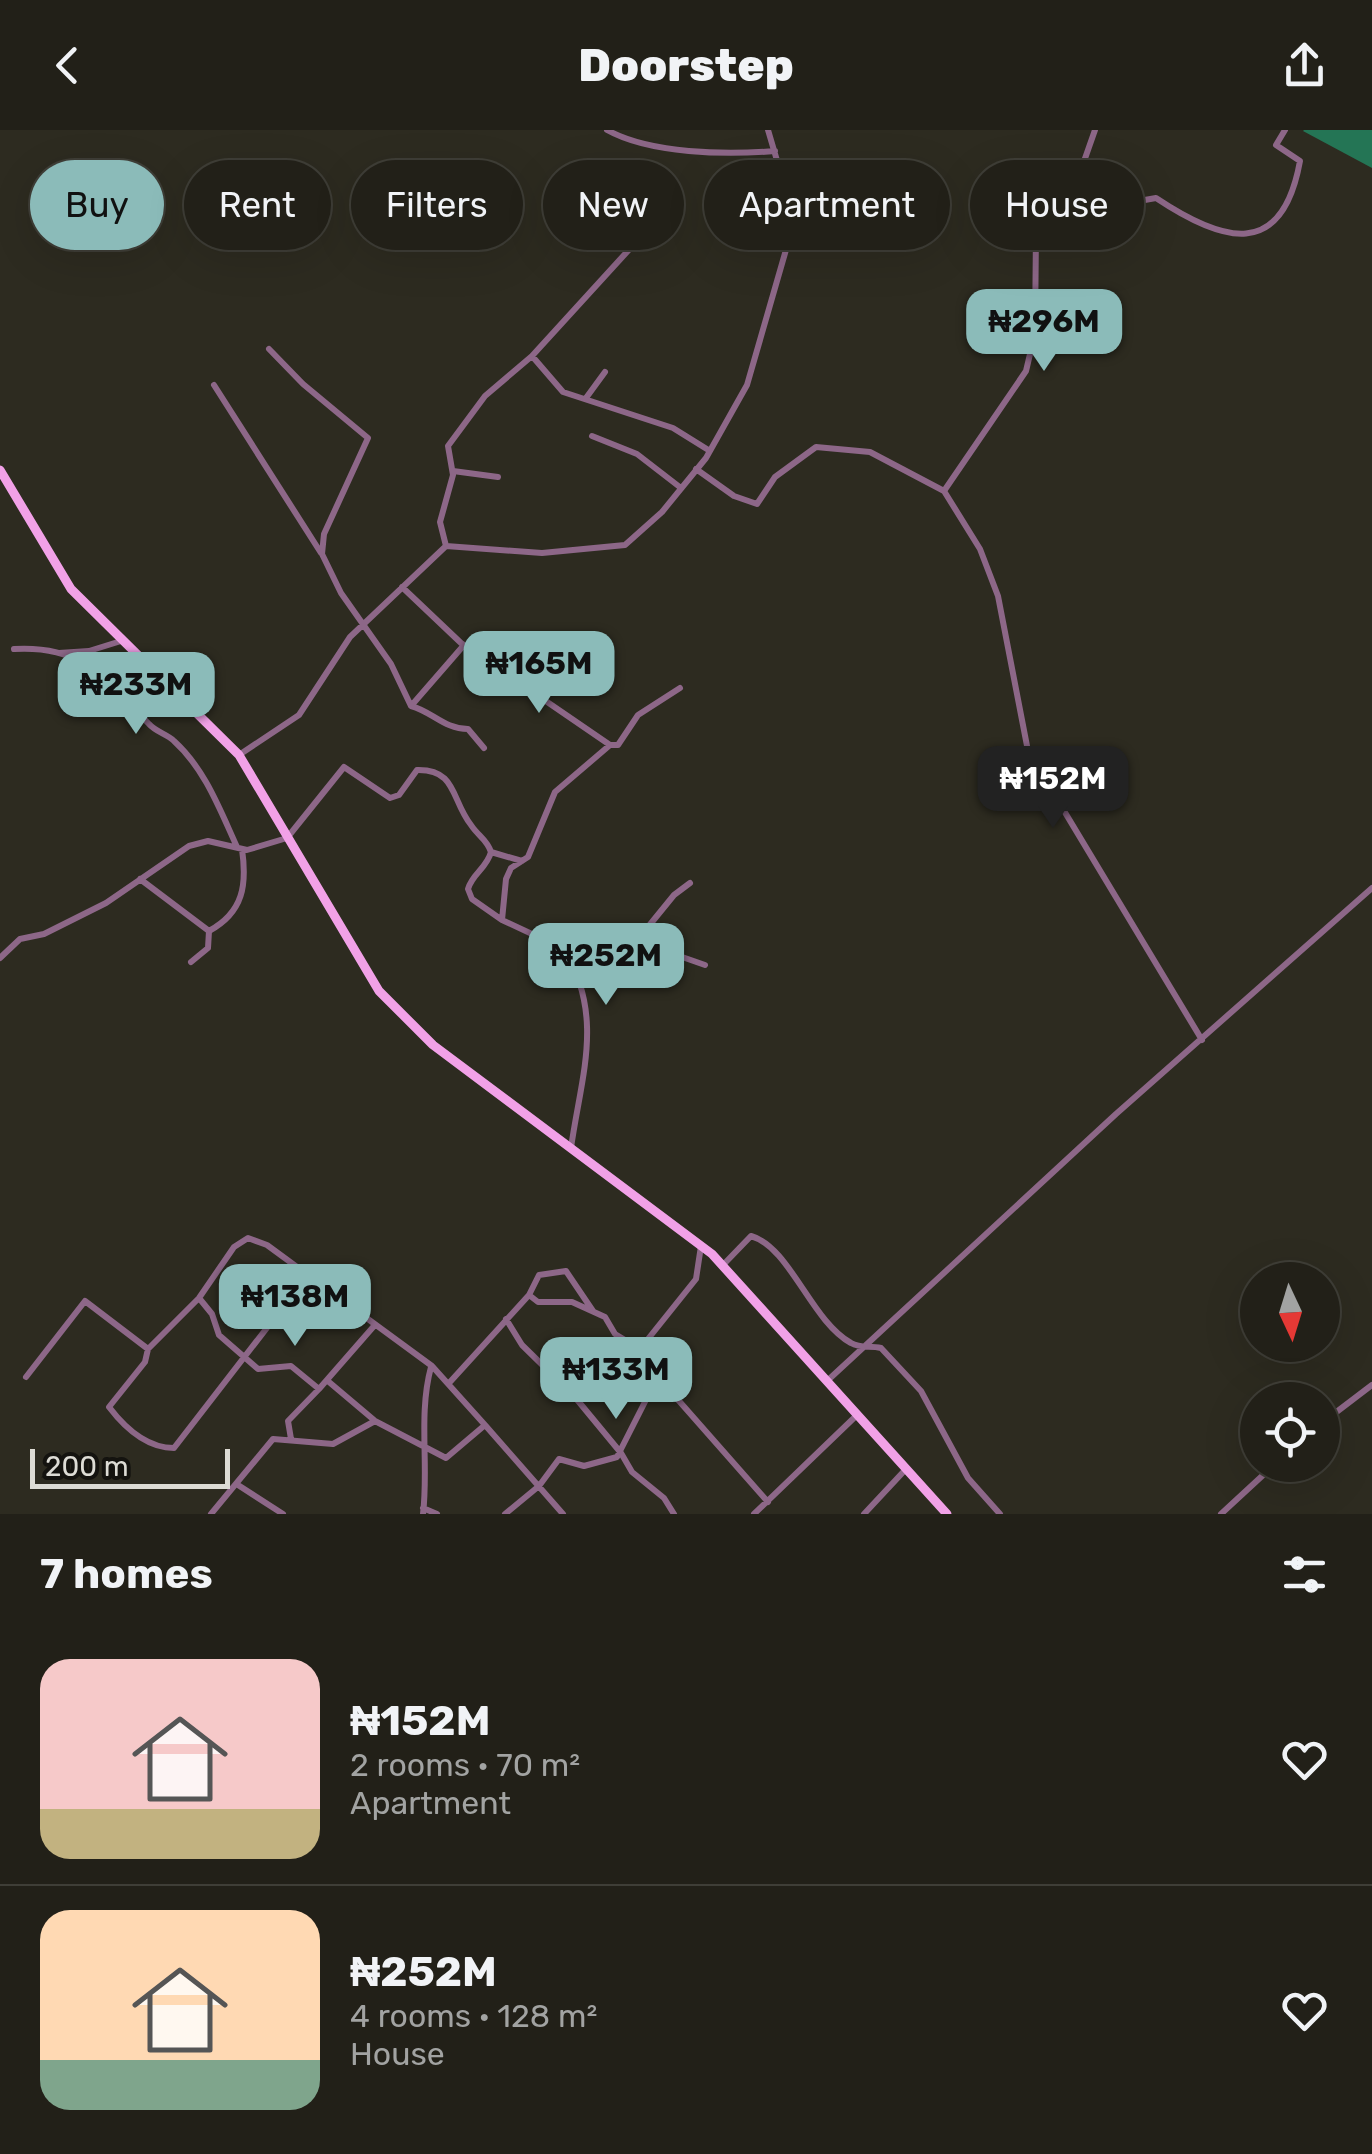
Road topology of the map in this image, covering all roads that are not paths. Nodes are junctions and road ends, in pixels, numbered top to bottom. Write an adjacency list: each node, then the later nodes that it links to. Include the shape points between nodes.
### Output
1 (607, 130): 5 (street, via 640,143 708,153)
2 (768, 130): 5 (street)
3 (1095, 130): 6 (street)
4 (1285, 130): 7 (street, via 1276,144 1300,160 1291,200 1278,218 1256,230 1212,232 1156,198)
5 (775, 151): 16 (street, via 792,229 747,385)
6 (1084, 160)
7 (1144, 200)
8 (629, 250): 11 (street)
9 (1036, 250): 22 (street, via 1035,333 1026,371)
10 (269, 349): 24 (street, via 368,438 324,534)
11 (532, 356): 14 (street, via 563,392); 19 (street, via 463,423 448,446)
12 (605, 372): 14 (street)
13 (214, 385): 24 (street)
14 (586, 398): 16 (street, via 673,428)
15 (592, 436): 21 (street, via 632,450)
16 (710, 451): 17 (street)
17 (696, 469): 21 (street); 22 (street, via 758,504 774,477 816,447 870,452)
18 (0, 470): 27 (main road, via 49,559)
19 (453, 470): 20 (street); 23 (street, via 440,514)
20 (498, 477)
21 (680, 488): 23 (street, via 638,536 617,547 542,553)
22 (944, 491): 50 (street, via 980,550 998,596 1028,751)
23 (446, 546): 25 (street)
24 (322, 554): 26 (street)
25 (402, 587): 26 (street); 28 (street)
26 (364, 623): 32 (street); 35 (street, via 299,715)
27 (121, 641): 30 (street); 35 (main road)
28 (464, 644): 32 (street); 33 (street)
29 (14, 649): 30 (street)
30 (58, 653): 37 (street, via 107,676 179,746)
31 (680, 688): 33 (street, via 629,725 618,745)
32 (411, 706): 34 (street, via 430,711 447,727 468,729)
33 (610, 745): 39 (street, via 555,792)
34 (484, 748)
35 (239, 756): 36 (main road)
36 (287, 838): 37 (street); 38 (street, via 344,767 390,798 400,796 417,770 430,770 448,779); 51 (main road, via 379,991 433,1045)
37 (240, 848): 40 (street, via 198,842); 44 (street, via 246,888 232,914)
38 (491, 852): 39 (street); 43 (street, via 468,890)
39 (522, 861): 43 (street, via 502,889)
40 (140, 879): 44 (street); 46 (street, via 106,903 20,939)
41 (690, 884): 45 (street)
42 (1372, 888): 50 (street)
43 (502, 920): 49 (street, via 557,942)
44 (210, 932): 47 (street, via 208,948)
45 (626, 954): 48 (street, via 666,951); 49 (street)
46 (0, 958)
47 (191, 962)
48 (705, 965)
49 (580, 985): 51 (street, via 590,1026)
50 (1202, 1040): 61 (street)
51 (571, 1148): 52 (main road)
52 (702, 1245): 53 (main road); 54 (street)
53 (722, 1264): 54 (street); 61 (street, via 755,1236 828,1322); 70 (main road)
54 (699, 1271): 63 (street)
55 (307, 1276): 57 (street, via 248,1238 234,1246); 60 (street); 64 (street)
56 (529, 1295): 58 (street); 58 (street, via 539,1275 566,1271); 59 (street)
57 (199, 1298): 62 (street); 64 (street, via 220,1335)
58 (594, 1312): 63 (street)
59 (506, 1319): 69 (street); 81 (street)
60 (374, 1326): 66 (street); 68 (street)
61 (860, 1348): 70 (street); 98 (street, via 881,1348 921,1391 968,1478)
62 (148, 1349): 64 (street, via 109,1407 158,1448 174,1448); 67 (street, via 84,1301)
63 (640, 1350): 65 (street)
64 (247, 1356): 72 (street, via 258,1369 291,1366)
65 (642, 1360): 81 (street, via 654,1384); 86 (street)
66 (432, 1366): 69 (street); 80 (street)
67 (26, 1377)
68 (329, 1382): 72 (street); 75 (street)
69 (450, 1382): 77 (street)
70 (826, 1382): 74 (main road)
71 (1372, 1385): 73 (street)
72 (319, 1389): 76 (street)
73 (1340, 1409)
74 (857, 1415): 82 (main road); 86 (street)
75 (375, 1421): 78 (street, via 333,1444); 80 (street)
76 (288, 1422): 78 (street); 79 (street)
77 (485, 1425): 80 (street, via 452,1458); 85 (street)
78 (291, 1439): 79 (street)
79 (274, 1440): 84 (street)
80 (422, 1445): 87 (street, via 428,1466)
81 (622, 1453): 85 (street, via 584,1466 559,1460); 94 (street)
82 (906, 1469): 96 (street); 97 (main road)
83 (1257, 1482): 88 (street)
84 (238, 1485): 89 (street); 90 (street)
85 (539, 1486): 92 (street); 93 (street)
86 (768, 1502): 95 (street)
87 (423, 1511): 91 (street)
88 (1226, 1513)
89 (211, 1514)
90 (284, 1514)
91 (438, 1514)
92 (505, 1514)
93 (563, 1514)
94 (674, 1514)
95 (754, 1514)
96 (864, 1514)
97 (946, 1514)
98 (1000, 1514)

